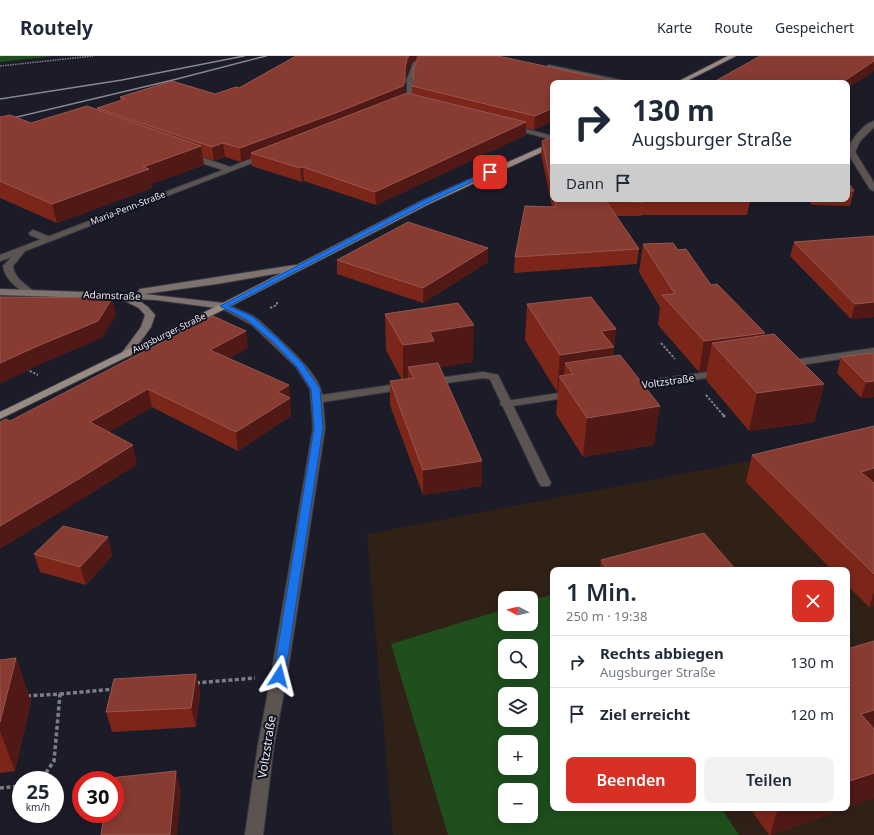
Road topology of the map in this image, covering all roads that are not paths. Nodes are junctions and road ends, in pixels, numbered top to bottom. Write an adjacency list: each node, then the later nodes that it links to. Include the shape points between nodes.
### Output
1 (733, 56): 5 (main road)
2 (416, 63): 6 (street, via 408,82 410,102)
3 (542, 66): 4 (street)
4 (610, 80)
5 (684, 80)
6 (392, 106)
7 (874, 123): 14 (street, via 861,134 850,152)
8 (499, 125): 9 (street)
9 (550, 137)
10 (550, 145): 19 (main road, Augsburger Straße, via 426,202)
11 (274, 153): 13 (street, Maria-Penn-Straße)
12 (184, 154): 13 (street)
13 (230, 170): 16 (street, Maria-Penn-Straße)
14 (874, 188)
15 (33, 233): 16 (street)
16 (47, 239): 17 (street, Maria-Penn-Straße)
17 (26, 247): 18 (street, Maria-Penn-Straße); 21 (street, Maria-Penn-Straße, via 12,260 8,271 12,278)
18 (0, 258)
19 (296, 268): 22 (main road); 23 (main road, Augsburger Straße)
20 (0, 292): 21 (main road, Adamstraße)
21 (29, 292): 22 (main road, Adamstraße)
22 (114, 295): 23 (main road, Adamstraße, via 156,297); 25 (main road, via 137,303 147,309 150,315 146,327)
23 (224, 306): 25 (main road, Augsburger Straße); 30 (street, Voltzstraße, via 256,323 300,365 316,389)
24 (874, 351): 26 (street)
25 (126, 354): 32 (main road, Augsburger Straße)
26 (775, 366)
27 (737, 371): 28 (street, Voltzstraße)
28 (614, 388)
29 (583, 393): 31 (street)
30 (317, 399): 31 (street, via 483,375 494,377); 34 (street, Voltzstraße, via 319,428 266,745)
31 (506, 404): 33 (street)
32 (0, 416)
33 (545, 483)
34 (254, 835)

